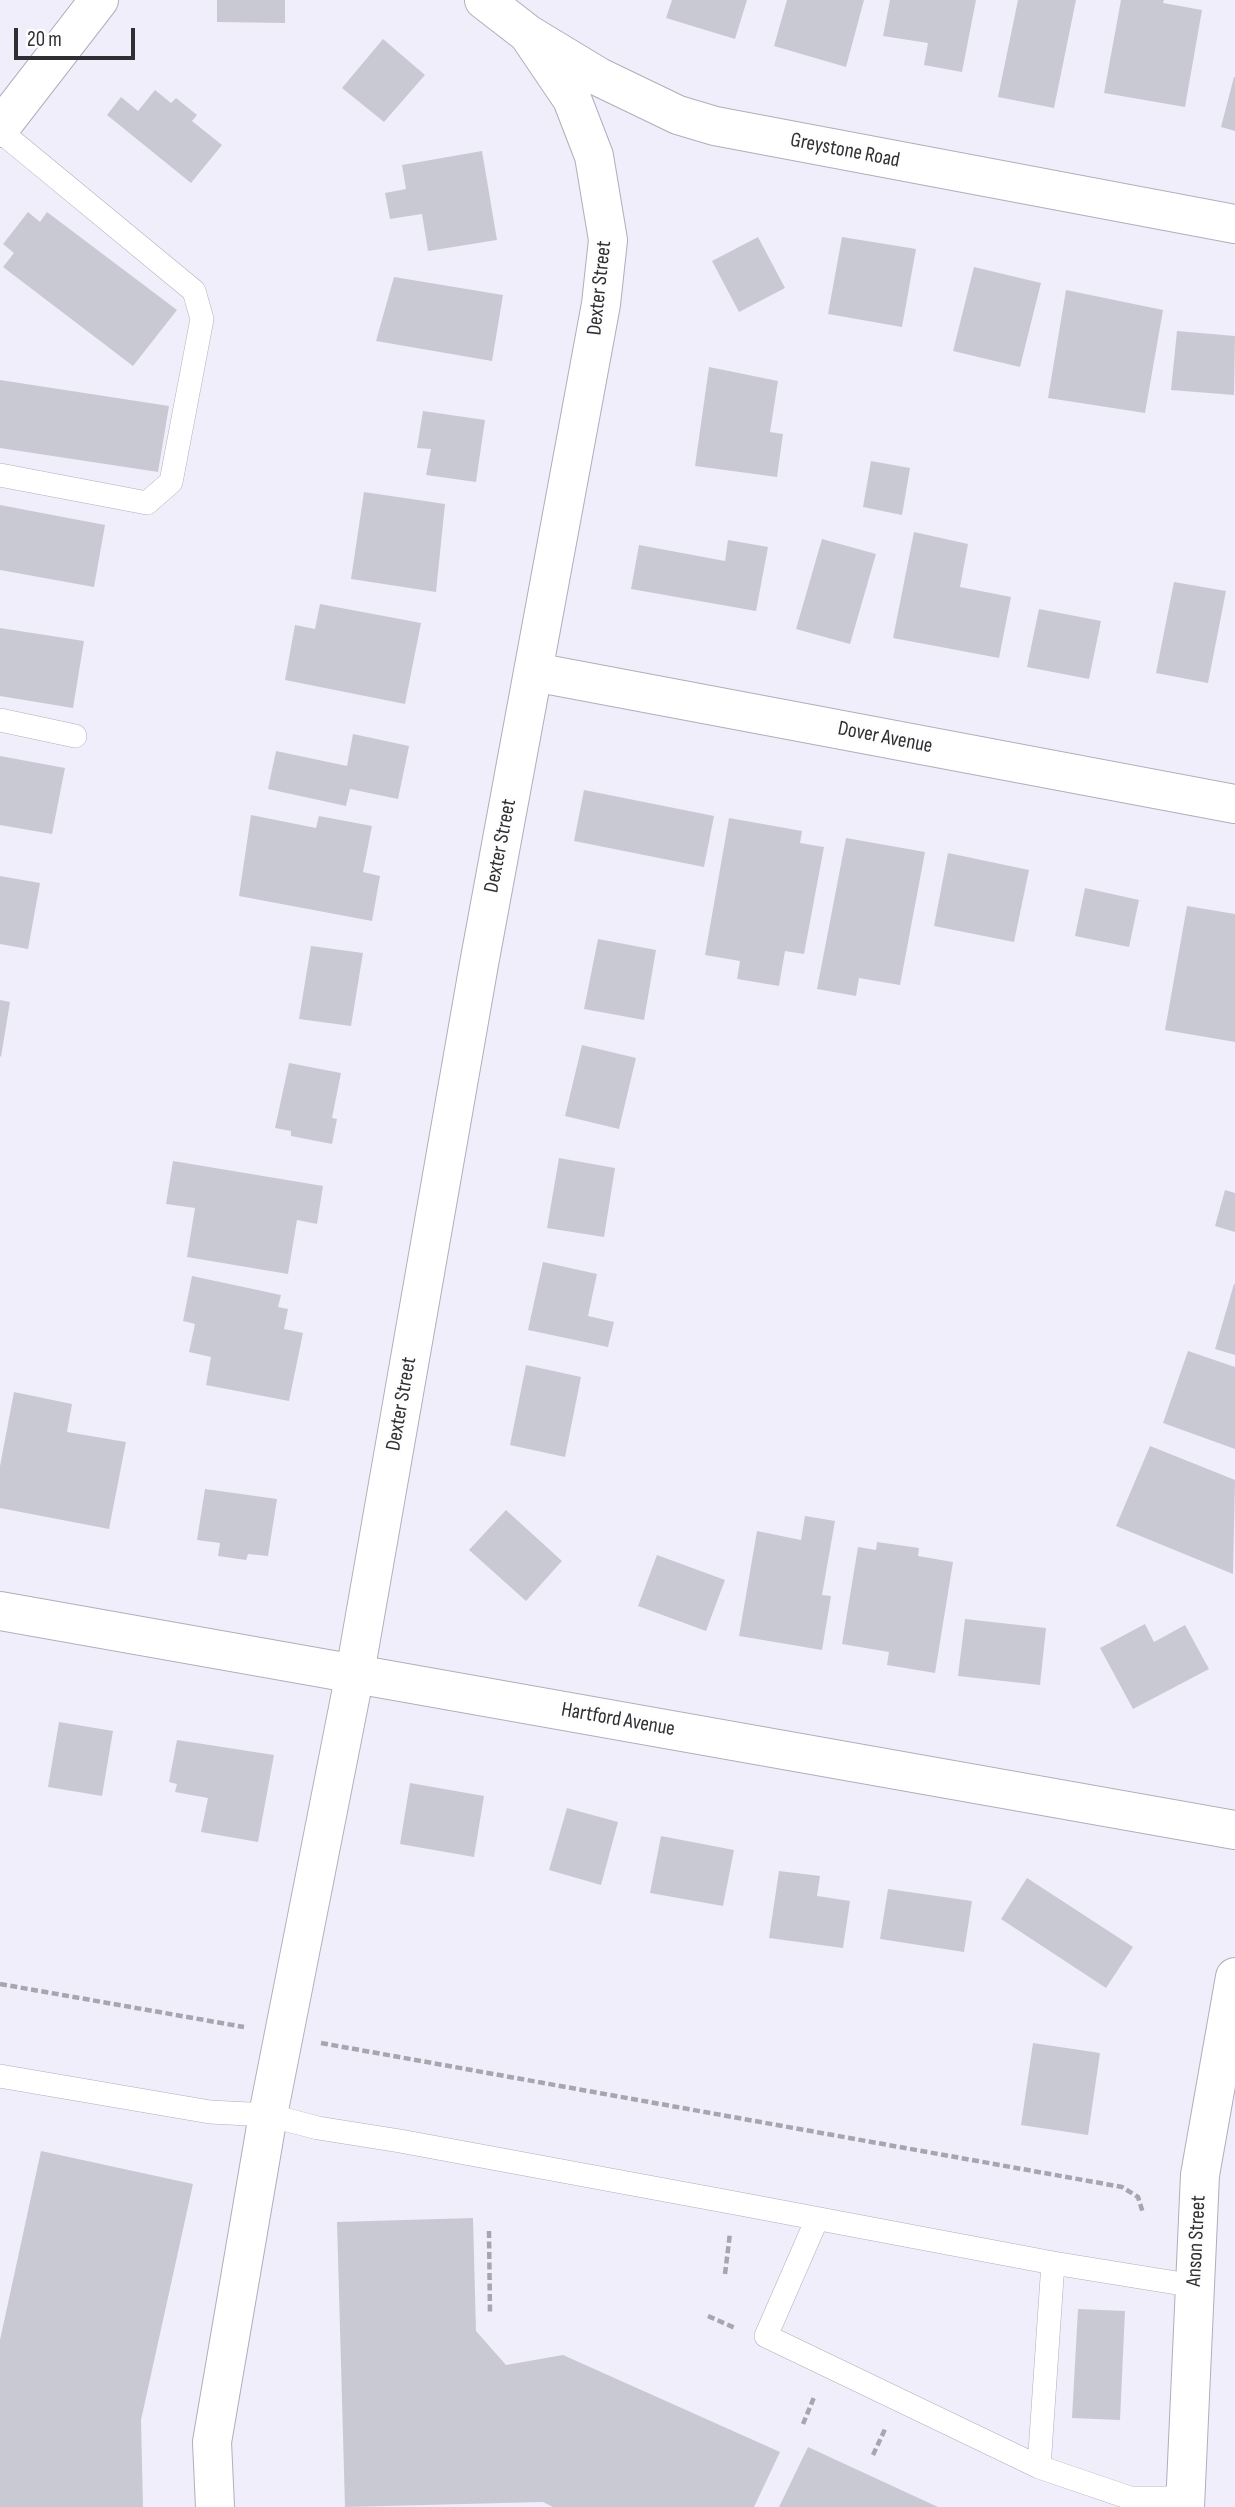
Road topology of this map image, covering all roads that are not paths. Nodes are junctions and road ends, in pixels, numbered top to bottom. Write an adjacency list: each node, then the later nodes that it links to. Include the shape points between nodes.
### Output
1 (99, 0): 4 (street)
2 (484, 0): 3 (street, Greystone Road)
3 (528, 34): 5 (street, Greystone Road, via 638,97 715,126); 7 (street, Dexter Street, via 572,99 590,145 608,240 601,304)
4 (0, 130): 6 (lane, via 194,291 202,318 171,482 147,503)
5 (1235, 224)
6 (0, 475)
7 (534, 672): 10 (street, Dover Avenue); 12 (street, Dexter Street)
8 (0, 720): 9 (lane)
9 (75, 736)
10 (1235, 804)
11 (0, 1611): 12 (street, Hartford Avenue)
12 (355, 1673): 13 (street, Hartford Avenue); 16 (street, Dexter Street)
13 (1235, 1830)
14 (1235, 1977): 19 (street, Anson Street, via 1205,2140)
15 (0, 2076): 16 (lane, via 210,2112)
16 (268, 2115): 17 (lane); 22 (street, Dexter Street, via 212,2442)
17 (817, 2219): 18 (lane); 20 (lane, via 766,2336)
18 (1053, 2263): 19 (lane); 20 (lane)
19 (1195, 2286): 21 (street, Anson Street)
20 (1039, 2468): 21 (lane, via 1130,2498)
21 (1186, 2503)
22 (215, 2507)

